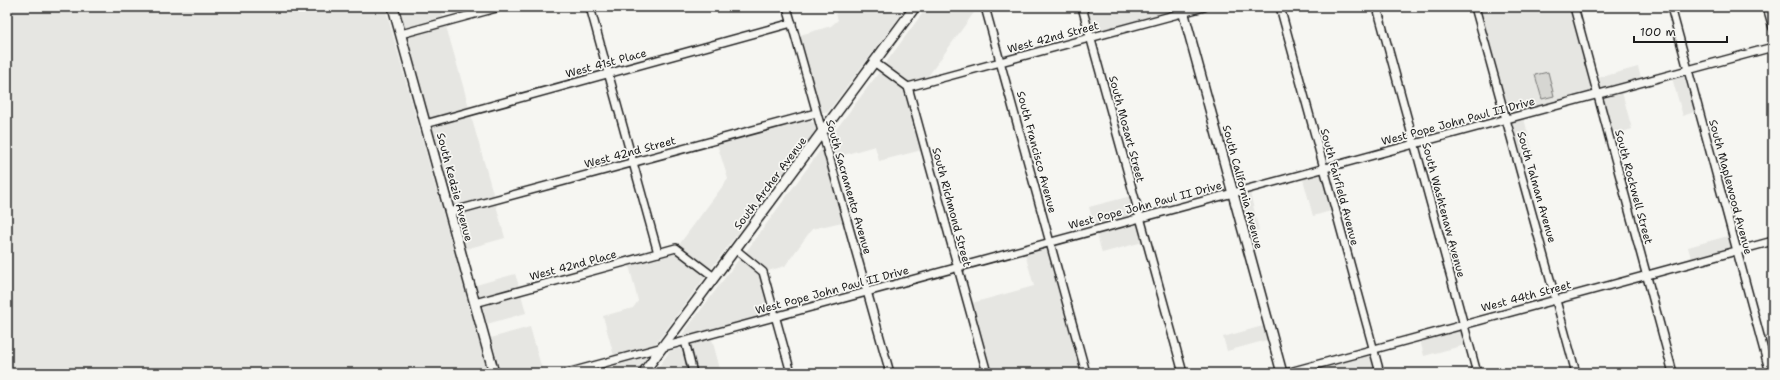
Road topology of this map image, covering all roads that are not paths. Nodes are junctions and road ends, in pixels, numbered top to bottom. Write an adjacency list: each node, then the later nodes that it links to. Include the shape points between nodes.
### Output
1 (393, 7): 18 (main road, South Kedzie Avenue)
2 (500, 7): 18 (street)
3 (590, 7): 24 (street)
4 (787, 7): 16 (street, South Sacramento Avenue)
5 (985, 7): 22 (street, South Francisco Avenue)
6 (1082, 7): 19 (street, South Mozart Street)
7 (1204, 7): 15 (street, West 42nd Street)
8 (1280, 7): 33 (street, South Fairfield Avenue)
9 (1377, 7): 31 (street, South Washtenaw Avenue)
10 (1475, 7): 28 (street, South Talman Avenue)
11 (1574, 7): 26 (street, South Rockwell Street)
12 (1671, 7): 23 (street, South Maplewood Avenue)
13 (1768, 7): 17 (street)
14 (911, 9): 21 (main road, South Archer Avenue)
15 (1182, 10): 19 (street, West 42nd Street); 34 (main road, South California Avenue)
16 (792, 23): 24 (street, West 41st Place); 27 (street, South Sacramento Avenue)
17 (1773, 28)
18 (401, 34): 29 (main road, South Kedzie Avenue)
19 (1091, 38): 22 (street, West 42nd Street); 36 (street, South Mozart Street)
20 (1773, 47): 23 (street, West Pope John Paul II Drive)
21 (874, 62): 25 (street); 30 (main road, South Archer Avenue)
22 (1001, 62): 25 (street, West 42nd Street); 38 (street, South Francisco Avenue)
23 (1688, 70): 26 (street, West Pope John Paul II Drive); 40 (street, South Maplewood Avenue)
24 (609, 74): 29 (street, West 41st Place); 32 (street)
25 (908, 87): 42 (street, South Richmond Street)
26 (1597, 94): 28 (street, West Pope John Paul II Drive); 43 (street, South Rockwell Street)
27 (816, 113): 30 (street, South Sacramento Avenue); 32 (street, West 42nd Street)
28 (1506, 119): 31 (street, West Pope John Paul II Drive); 46 (street, South Talman Avenue)
29 (426, 124): 35 (main road, South Kedzie Avenue)
30 (822, 134): 39 (main road, South Archer Avenue); 45 (street, South Sacramento Avenue)
31 (1414, 144): 33 (street, West Pope John Paul II Drive); 49 (street, South Washtenaw Avenue)
32 (634, 163): 35 (street, West 42nd Street); 41 (street)
33 (1324, 168): 34 (street, West Pope John Paul II Drive); 52 (street, South Fairfield Avenue)
34 (1232, 193): 36 (street, West Pope John Paul II Drive); 62 (main road, South California Avenue)
35 (450, 212): 47 (main road, South Kedzie Avenue)
36 (1140, 218): 38 (street, West Pope John Paul II Drive); 61 (street, South Mozart Street)
37 (1773, 241): 40 (street, West 44th Street)
38 (1050, 242): 42 (street, West Pope John Paul II Drive); 60 (street, South Francisco Avenue)
39 (735, 249): 44 (main road, South Archer Avenue); 48 (street, via 763,272)
40 (1737, 251): 43 (street, West 44th Street); 68 (street, South Maplewood Avenue)
41 (658, 252): 44 (street, West 42nd Place, via 676,248); 47 (street, West 42nd Place)
42 (958, 267): 45 (street, West Pope John Paul II Drive); 59 (street, South Richmond Street)
43 (1646, 275): 46 (street, West 44th Street); 67 (street, South Rockwell Street)
44 (714, 277): 51 (main road, South Archer Avenue)
45 (867, 292): 48 (street, West Pope John Paul II Drive); 58 (street, South Sacramento Avenue)
46 (1556, 300): 49 (street, West 44th Street); 66 (street, South Talman Avenue)
47 (475, 303): 53 (main road, South Kedzie Avenue)
48 (775, 317): 50 (street, West Pope John Paul II Drive); 57 (street)
49 (1464, 325): 52 (street, West 44th Street); 65 (street, South Washtenaw Avenue)
50 (685, 341): 51 (street, West Pope John Paul II Drive); 56 (street)
51 (662, 348): 54 (street, West Pope John Paul II Drive); 55 (main road, South Archer Avenue)
52 (1374, 349): 63 (street, West 44th Street); 64 (street, South Fairfield Avenue)
53 (494, 373)
54 (567, 373)
55 (643, 373)
56 (693, 373)
57 (791, 373)
58 (890, 373)
59 (987, 373)
60 (1086, 373)
61 (1183, 373)
62 (1282, 373)
63 (1286, 373)
64 (1380, 373)
65 (1477, 373)
66 (1576, 373)
67 (1673, 373)
68 (1770, 373)

